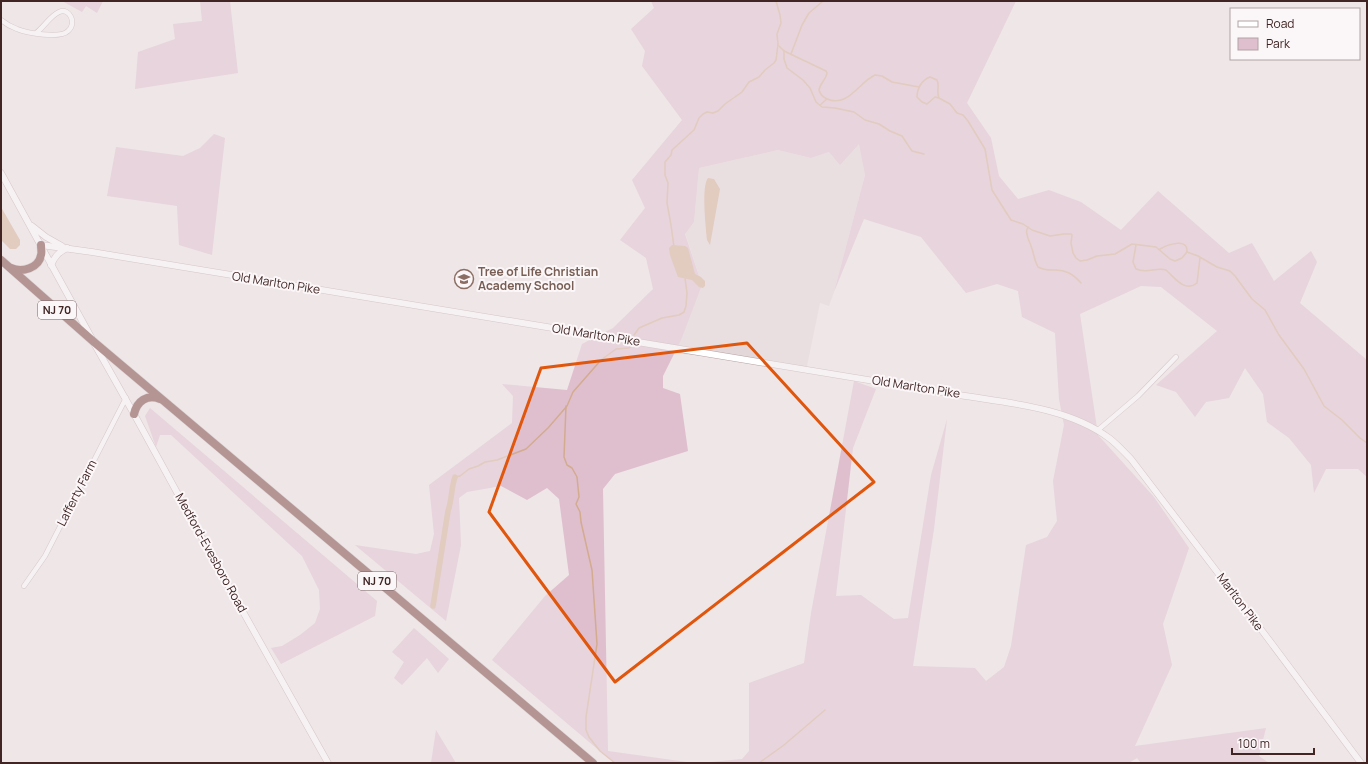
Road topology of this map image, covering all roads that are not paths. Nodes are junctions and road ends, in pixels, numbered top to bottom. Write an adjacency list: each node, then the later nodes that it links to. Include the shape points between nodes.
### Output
1 (1, 20): 2 (street, via 18,30)
2 (36, 33): 2 (street, via 62,35 68,32 72,25 71,17 66,12 59,12)
3 (1, 173): 4 (street)
4 (27, 221): 5 (street); 6 (street, via 46,237)
5 (41, 245): 6 (street, Old Marlton Pike); 8 (street, Medford-Evesboro Road); 9 (highway, via 41,256 34,266 21,270)
6 (67, 248): 8 (street, via 55,257); 15 (street, Old Marlton Pike, via 1016,404 1070,418)
7 (1, 260): 9 (highway, NJ 70)
8 (51, 265): 10 (street, Medford-Evesboro Road)
9 (8, 266): 10 (highway, NJ 70)
10 (94, 342): 12 (street, Medford-Evesboro Road); 13 (highway, NJ 70)
11 (1176, 357): 15 (street, via 1138,396)
12 (126, 398): 14 (street, Medford-Evesboro Road); 17 (street, Lafferty Farm, via 45,556)
13 (162, 399): 14 (highway, via 144,399); 19 (highway, NJ 70)
14 (134, 414): 18 (street, Medford-Evesboro Road)
15 (1098, 430): 16 (street, Old Marlton Pike)
16 (1117, 444): 20 (street, Marlton Pike)
17 (24, 586)
18 (328, 763)
19 (593, 763)
20 (1361, 763)

